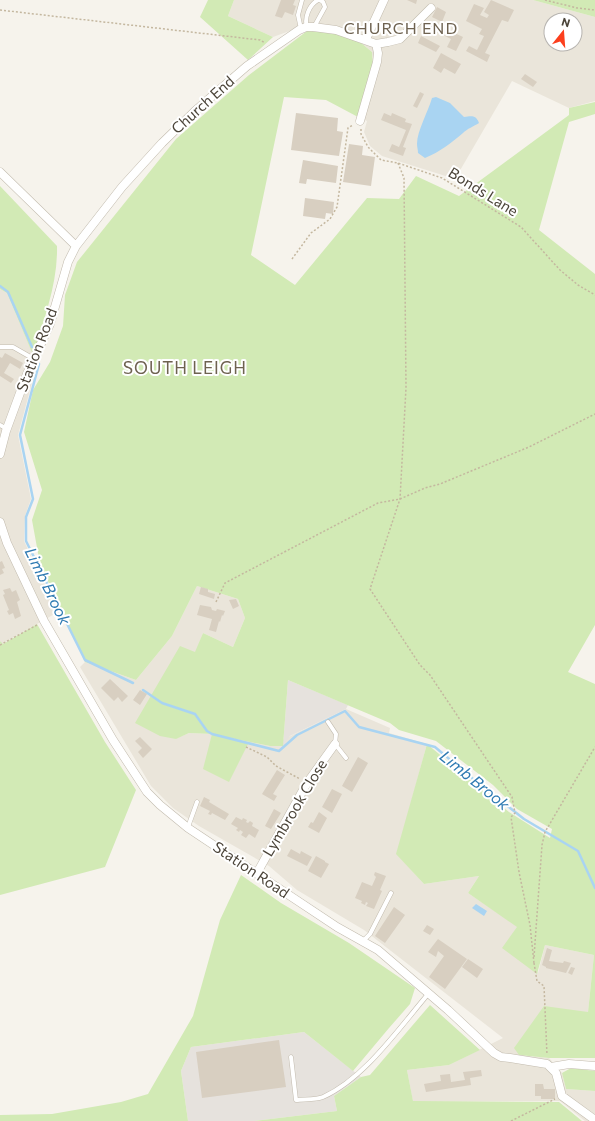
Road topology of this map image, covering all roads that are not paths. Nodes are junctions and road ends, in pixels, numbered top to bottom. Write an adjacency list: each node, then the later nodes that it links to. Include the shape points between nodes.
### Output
1 (302, 0): 5 (lane, via 298,15)
2 (319, 0): 5 (lane, via 314,2 309,10 306,22); 5 (lane, via 325,7)
3 (384, 0): 6 (street)
4 (431, 8): 7 (street, via 400,39)
5 (308, 28): 6 (street, via 336,30); 10 (street, Church End, via 247,66 195,111 122,187)
6 (366, 39): 7 (street)
7 (376, 44): 8 (street, via 377,62)
8 (360, 121)
9 (0, 172): 10 (street)
10 (76, 246): 12 (street, Station Road, via 68,262 50,324)
11 (0, 347): 12 (lane, via 13,347)
12 (34, 359): 13 (street, Station Road)
13 (3, 427): 14 (street, Station Road)
14 (0, 454)
15 (0, 522): 20 (street, Station Road, via 7,543 44,621 113,740 147,792)
16 (328, 722): 17 (lane, via 336,734)
17 (335, 744): 18 (lane); 21 (street, Lymbrook Close, via 307,783)
18 (346, 758)
19 (197, 802): 20 (lane)
20 (188, 828): 21 (street, Station Road)
21 (257, 873): 23 (street, Station Road, via 288,896)
22 (391, 893): 23 (lane, via 370,934)
23 (363, 942): 24 (street, Station Road, via 378,950)
24 (429, 994): 25 (lane, via 371,1061 353,1078 322,1097 296,1100); 26 (street, Station Road, via 494,1053 501,1057)
25 (291, 1057)
26 (549, 1066): 27 (street, Station Road); 28 (street, via 556,1073 562,1096)
27 (595, 1066)
28 (595, 1120)

